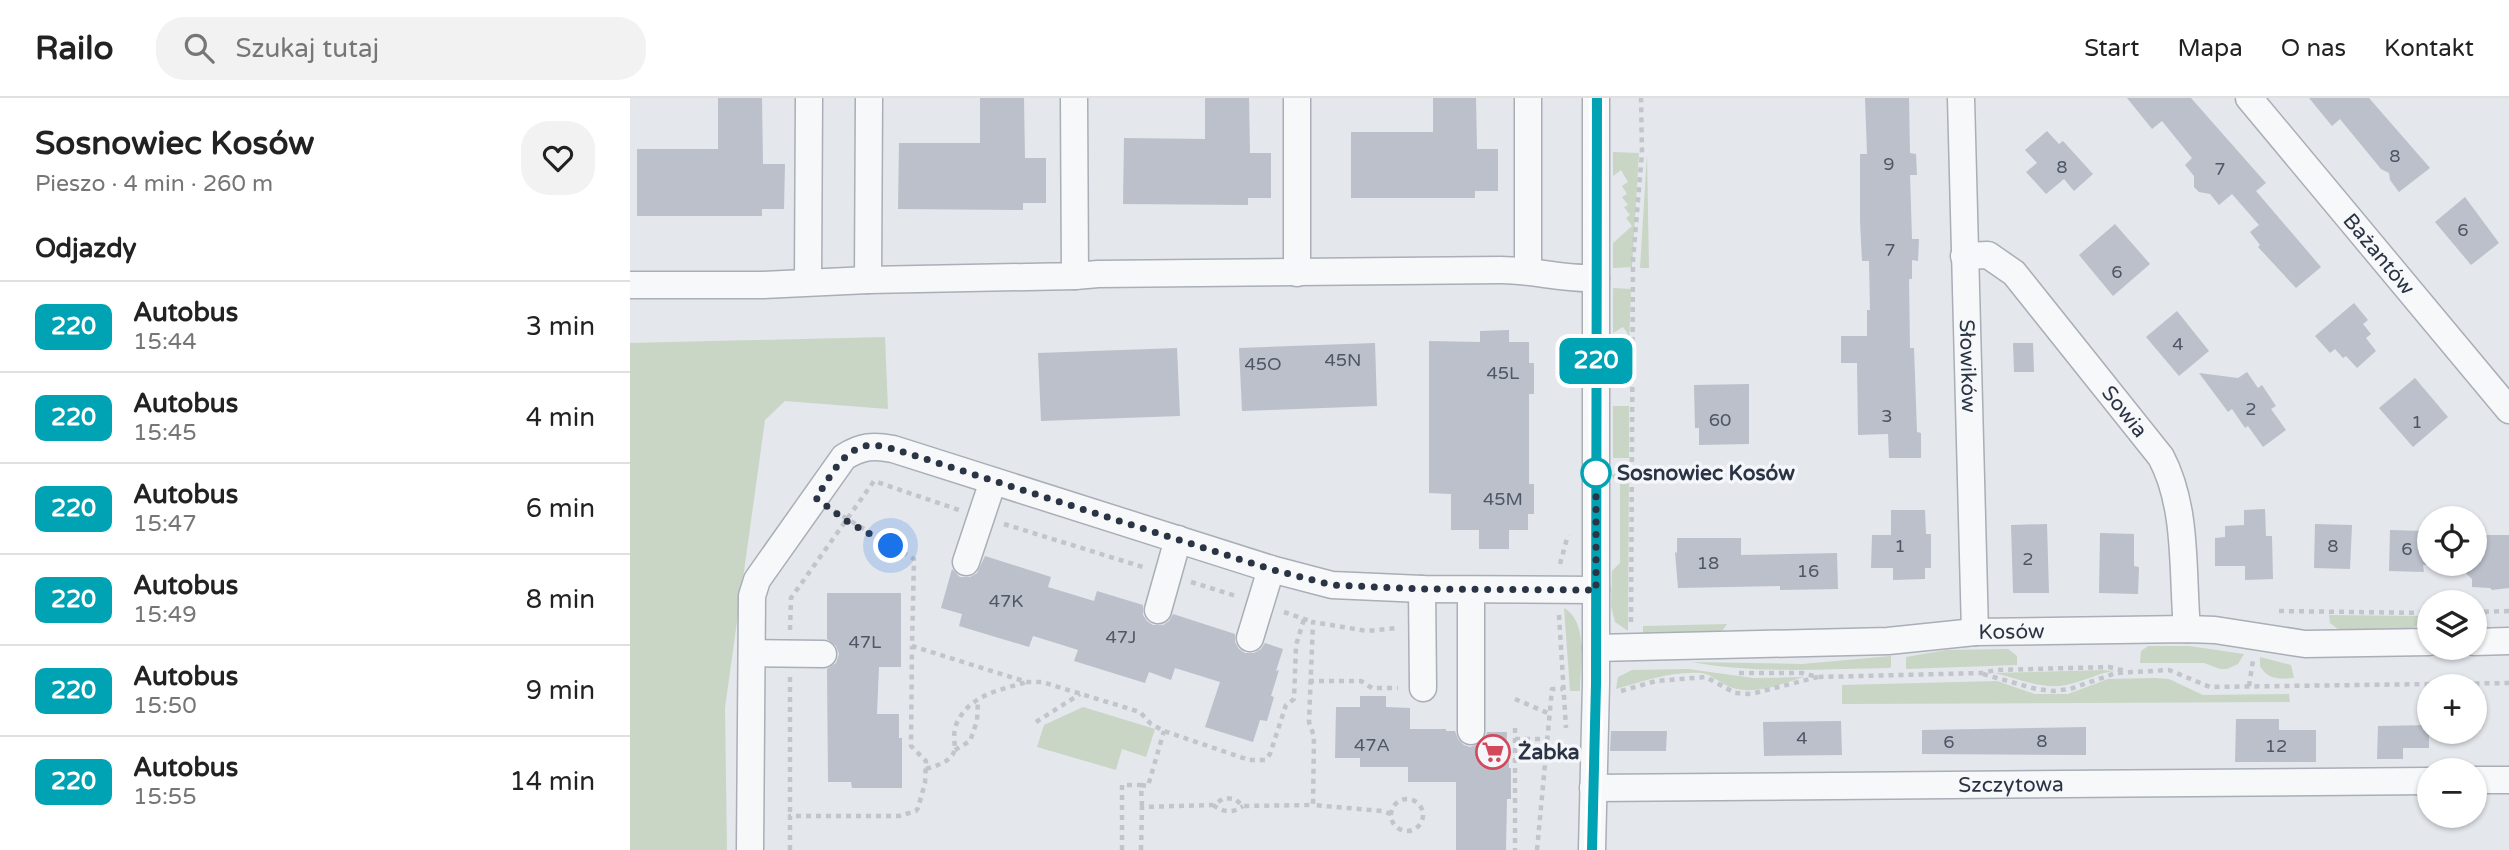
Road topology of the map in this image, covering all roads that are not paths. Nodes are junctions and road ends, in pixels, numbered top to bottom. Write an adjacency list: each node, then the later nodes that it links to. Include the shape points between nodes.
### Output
1 (809, 98): 15 (street)
2 (869, 98): 14 (street)
3 (1074, 98): 12 (street)
4 (1297, 98): 11 (street)
5 (1528, 98): 10 (street)
6 (1597, 98): 13 (street)
7 (1961, 98): 9 (street, Słowików)
8 (2249, 98): 17 (street, Bażantów)
9 (1964, 256): 26 (street, Sowia, via 1988,255 2014,273 2161,457 2177,499); 27 (street, Słowików)
10 (1528, 270): 11 (street); 13 (street, via 1574,279)
11 (1297, 273): 12 (street)
12 (1075, 276): 14 (street)
13 (1596, 278): 24 (street)
14 (868, 280): 15 (street)
15 (808, 281): 16 (street)
16 (630, 285)
17 (2509, 410)
18 (993, 481): 19 (street); 20 (street); 33 (street, via 872,445 844,457 757,580 752,596)
19 (1178, 539): 21 (street); 25 (street)
20 (966, 562)
21 (1270, 569): 22 (street, via 1332,585); 28 (street)
22 (1422, 589): 23 (street); 35 (street)
23 (1471, 590): 24 (street); 36 (street)
24 (1596, 590): 32 (street)
25 (1158, 610)
26 (2187, 629): 27 (street, Kosów); 30 (street, Kosów, via 2305,644)
27 (1975, 632): 32 (street, Kosów, via 1888,641)
28 (1250, 639)
29 (2509, 641): 31 (street)
30 (2417, 642)
31 (2487, 642)
32 (1595, 648): 40 (street)
33 (752, 653): 34 (street); 41 (street)
34 (823, 654)
35 (1423, 688)
36 (1471, 732)
37 (2487, 780): 38 (street)
38 (2509, 780)
39 (2417, 781): 40 (street, Szczytowa)
40 (1593, 788): 42 (street)
41 (750, 850)
42 (1592, 850)

